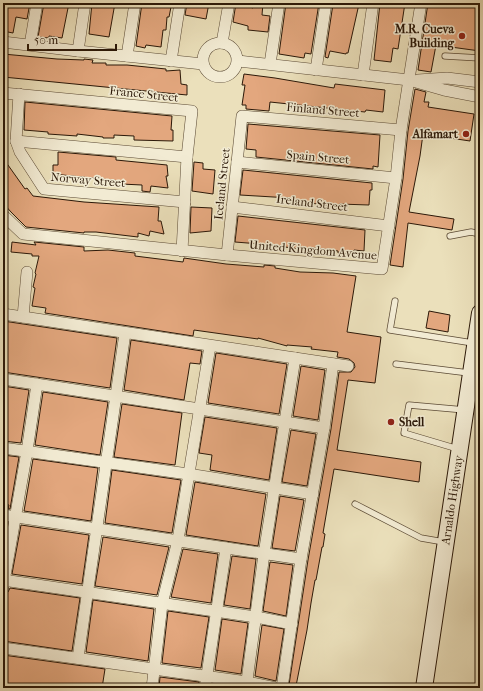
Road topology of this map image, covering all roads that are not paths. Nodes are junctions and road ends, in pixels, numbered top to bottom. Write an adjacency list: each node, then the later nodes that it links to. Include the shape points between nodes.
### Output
1 (37, 3): 12 (street)
2 (85, 3): 13 (street)
3 (135, 3): 14 (street)
4 (180, 3): 17 (street)
5 (229, 3): 11 (street)
6 (279, 3): 20 (street)
7 (326, 3): 21 (street)
8 (373, 3): 22 (street)
9 (421, 3): 23 (street, United Kingdom Avenue)
10 (3, 42): 12 (street)
11 (222, 43): 18 (street, via 232,47); 19 (street, via 212,45 204,53)
12 (30, 45): 13 (street)
13 (78, 51): 14 (street)
14 (128, 56): 17 (street)
15 (445, 56): 16 (lane)
16 (480, 58)
17 (171, 61): 19 (street)
18 (238, 61): 19 (street, via 234,71 225,77 214,76); 20 (street)
19 (203, 64)
20 (270, 64): 21 (street)
21 (316, 70): 22 (street)
22 (363, 75): 23 (street)
23 (409, 80): 24 (street, via 447,78); 27 (street); 29 (street, United Kingdom Avenue)
24 (480, 82)
25 (3, 93): 26 (street, France Street)
26 (20, 94): 30 (street); 31 (street, France Street, via 192,111)
27 (480, 97)
28 (242, 116): 29 (street, Finland Street); 32 (street, Iceland Street)
29 (401, 130): 33 (street, United Kingdom Avenue)
30 (16, 141): 31 (street); 34 (street, Norway Street, via 20,152 44,189)
31 (187, 157): 34 (street, France Street)
32 (237, 162): 33 (street, Spain Street); 35 (street, Iceland Street)
33 (396, 178): 37 (street, United Kingdom Avenue)
34 (185, 202): 40 (street, France Street)
35 (232, 207): 37 (street, Ireland Street); 41 (street, Iceland Street)
36 (3, 215): 40 (street, United Kingdom Avenue, via 23,234)
37 (389, 226): 41 (street, United Kingdom Avenue, via 382,269)
38 (480, 234): 39 (lane, via 471,232)
39 (450, 236)
40 (182, 251): 41 (street, United Kingdom Avenue)
41 (227, 255)
42 (27, 272): 46 (street)
43 (395, 301): 48 (lane, via 390,330)
44 (480, 313): 48 (main road, Arnaldo Highway)
45 (3, 314): 46 (street)
46 (23, 316): 47 (street)
47 (125, 333): 49 (street); 57 (street)
48 (475, 344): 54 (main road, Arnaldo Highway)
49 (210, 346): 50 (street); 58 (street)
50 (295, 358): 51 (street); 60 (street)
51 (333, 364): 53 (street); 61 (street)
52 (396, 364): 54 (lane)
53 (348, 366)
54 (471, 373): 59 (main road, Arnaldo Highway)
55 (3, 379): 56 (street)
56 (37, 384): 57 (street); 64 (street)
57 (116, 396): 58 (street); 65 (street)
58 (199, 408): 60 (street); 66 (street)
59 (465, 410): 63 (main road, Arnaldo Highway); 63 (lane, via 409,405 404,433)
60 (284, 422): 61 (street); 67 (street)
61 (324, 428): 68 (street)
62 (3, 448): 64 (street)
63 (459, 450): 74 (main road, Arnaldo Highway)
64 (27, 451): 65 (street); 71 (street)
65 (106, 462): 66 (street); 72 (street)
66 (188, 474): 67 (street); 73 (street)
67 (274, 488): 68 (street); 76 (street)
68 (313, 494): 77 (street)
69 (355, 504): 74 (lane, via 421,538)
70 (3, 515): 71 (street)
71 (16, 517): 72 (street); 78 (street)
72 (96, 529): 73 (street); 79 (street)
73 (178, 540): 75 (street); 80 (street)
74 (446, 542): 93 (main road, Arnaldo Highway)
75 (226, 548): 76 (street); 81 (street)
76 (264, 554): 77 (street); 82 (street)
77 (301, 559): 83 (street)
78 (3, 582): 79 (street)
79 (88, 592): 80 (street); 85 (street)
80 (162, 604): 81 (street); 86 (street)
81 (216, 611): 82 (street); 87 (street)
82 (256, 617): 83 (street); 88 (street)
83 (292, 624): 92 (street)
84 (3, 648): 85 (street)
85 (78, 658): 86 (street)
86 (154, 669): 87 (street); 89 (street)
87 (207, 676): 88 (street); 90 (street)
88 (246, 685): 91 (street)
89 (152, 688)
90 (205, 688)
91 (276, 688)
92 (282, 688)
93 (424, 688)

